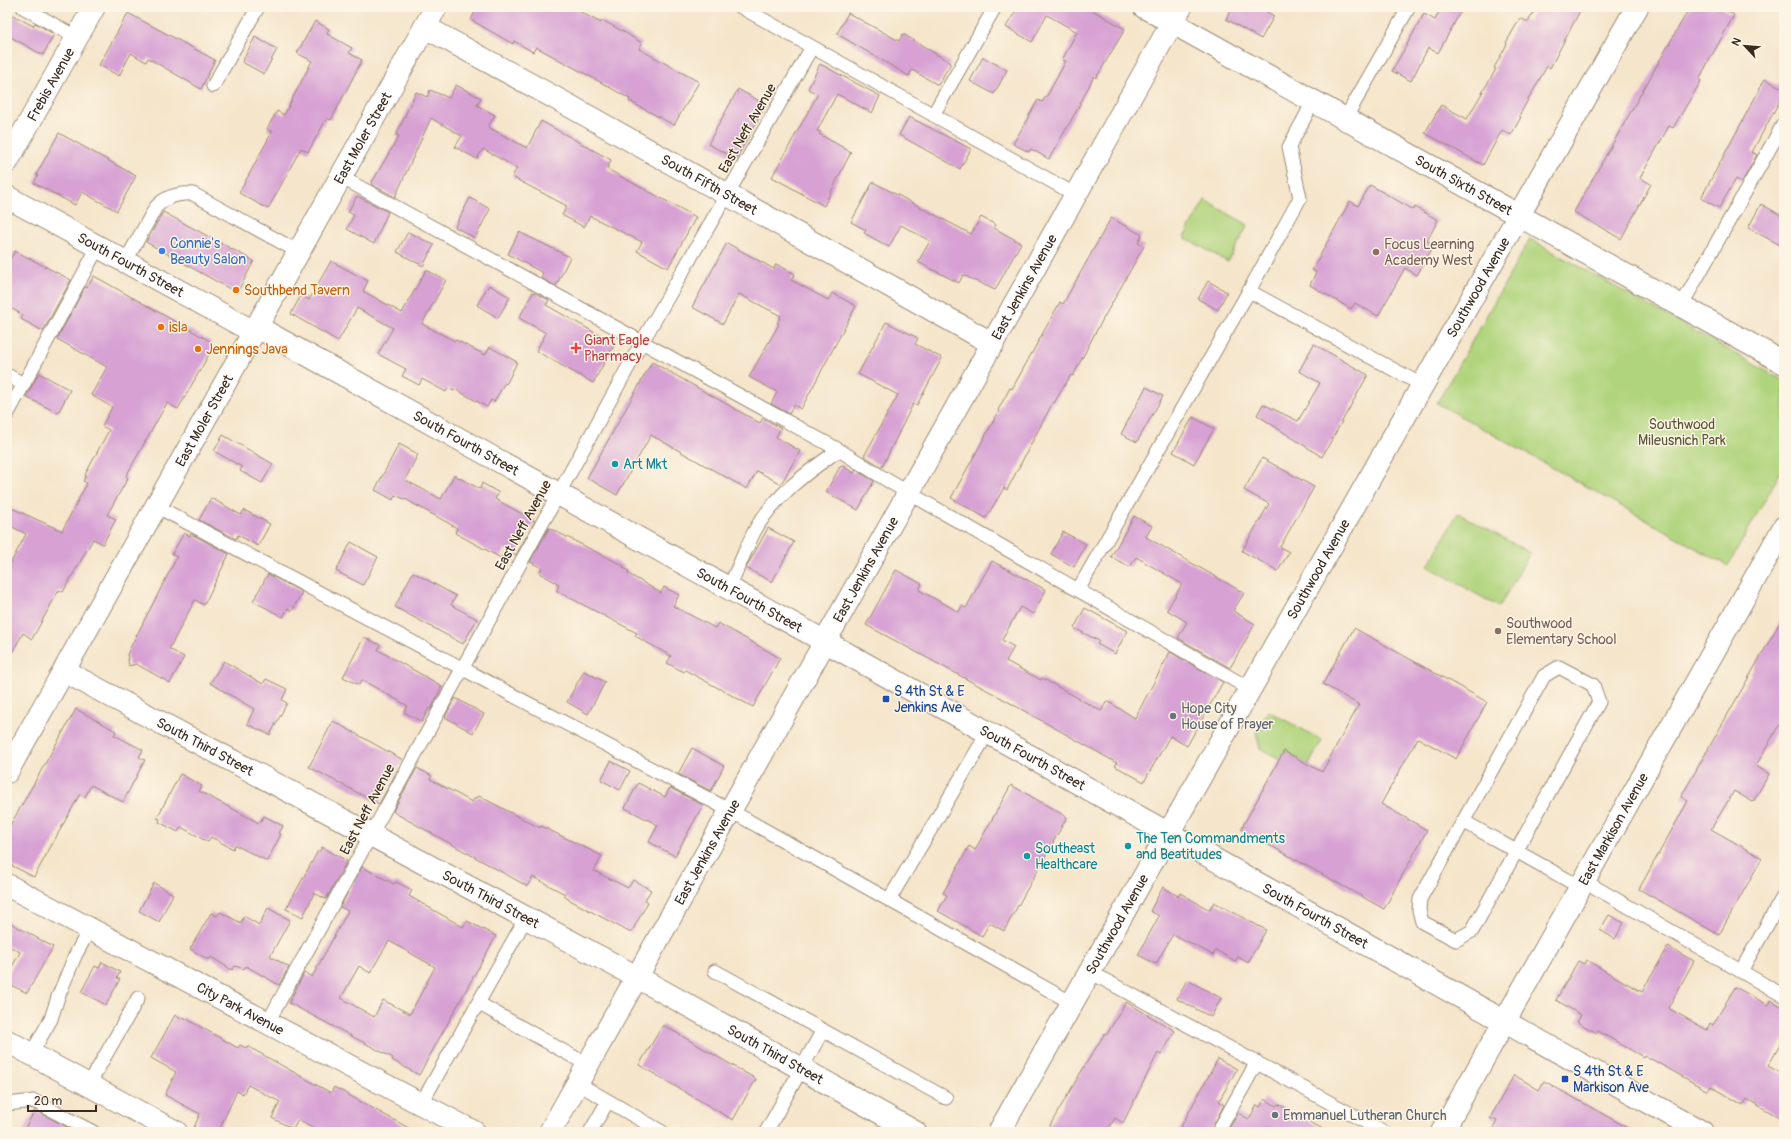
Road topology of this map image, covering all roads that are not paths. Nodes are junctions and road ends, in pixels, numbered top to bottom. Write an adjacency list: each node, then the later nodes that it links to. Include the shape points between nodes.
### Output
1 (23, 7): 12 (lane)
2 (94, 7): 12 (street, Frebis Avenue)
3 (258, 7): 14 (lane)
4 (436, 7): 11 (street, East Moler Street)
5 (741, 7): 13 (lane)
6 (995, 7): 16 (lane)
7 (1144, 7): 10 (street, South Sixth Street)
8 (1409, 7): 17 (lane)
9 (1637, 7): 24 (street, Southwood Avenue)
10 (1177, 15): 15 (street, South Sixth Street); 22 (street, East Jenkins Avenue)
11 (425, 27): 20 (street, East Moler Street); 21 (street, South Fifth Street)
12 (77, 38): 19 (street, Frebis Avenue)
13 (812, 47): 16 (lane); 21 (lane, East Neff Avenue)
14 (213, 86)
15 (1313, 102): 17 (street, South Sixth Street); 28 (lane, via 1289,147 1300,198)
16 (933, 115): 22 (lane)
17 (1345, 119): 24 (street, South Sixth Street)
18 (1784, 123): 29 (lane)
19 (7, 162)
20 (341, 177): 26 (street, East Moler Street); 31 (lane)
21 (727, 195): 31 (lane, East Neff Avenue); 32 (street, South Fifth Street)
22 (1076, 195): 32 (street, East Jenkins Avenue)
23 (7, 197): 25 (street, South Fourth Street)
24 (1518, 215): 29 (street, South Sixth Street); 36 (street, Southwood Avenue)
25 (98, 246): 27 (street, South Fourth Street); 35 (lane)
26 (299, 252): 27 (lane, via 193,194 176,194 156,207); 30 (street, East Moler Street)
27 (125, 262): 30 (street, South Fourth Street)
28 (1249, 291): 36 (lane); 44 (lane)
29 (1681, 306): 33 (street, South Sixth Street)
30 (255, 329): 40 (street, South Fourth Street); 41 (street, East Moler Street)
31 (642, 342): 38 (lane); 40 (lane, East Neff Avenue)
32 (993, 344): 39 (street, East Jenkins Avenue)
33 (1784, 363)
34 (7, 376): 35 (lane)
35 (23, 384): 37 (lane)
36 (1422, 385): 48 (street, Southwood Avenue)
37 (7, 414)
38 (839, 450): 39 (lane); 43 (lane, via 808,471 778,499 755,531)
39 (910, 493): 44 (lane); 45 (street, East Jenkins Avenue)
40 (559, 494): 43 (street, South Fourth Street); 46 (lane, East Neff Avenue)
41 (156, 506): 46 (lane); 47 (street, East Moler Street)
42 (1784, 527): 56 (street, East Markison Avenue)
43 (728, 588): 45 (street, South Fourth Street)
44 (1078, 590): 48 (lane)
45 (826, 642): 49 (street, South Fourth Street); 51 (street, East Jenkins Avenue)
46 (462, 668): 51 (lane); 54 (lane, East Neff Avenue)
47 (64, 671): 50 (street, East Moler Street); 54 (street, South Third Street)
48 (1250, 689): 53 (street, Southwood Avenue)
49 (988, 732): 53 (street, South Fourth Street); 59 (lane)
50 (7, 772)
51 (731, 811): 59 (lane); 65 (street, East Jenkins Avenue)
52 (1464, 821): 55 (lane); 55 (lane, via 1420,899 1422,922 1456,940 1472,931); 55 (lane, via 1544,676 1559,667 1593,685 1599,702)
53 (1169, 834): 64 (street, Southwood Avenue); 71 (street, South Fourth Street)
54 (371, 835): 60 (street, South Third Street); 70 (lane, East Neff Avenue)
55 (1516, 851): 56 (lane)
56 (1582, 884): 63 (lane); 71 (street, East Markison Avenue)
57 (7, 885): 61 (street, City Park Avenue)
58 (1784, 895): 63 (lane)
59 (889, 900): 69 (lane)
60 (526, 918): 65 (street, South Third Street); 68 (lane)
61 (90, 928): 70 (street, City Park Avenue); 74 (lane, via 75,956 51,1019)
62 (715, 971): 72 (lane)
63 (1741, 971): 66 (lane)
64 (1090, 972): 69 (street, Southwood Avenue); 75 (lane)
65 (637, 977): 76 (street, South Third Street); 77 (street, East Jenkins Avenue)
66 (1784, 996)
67 (138, 998): 78 (lane)
68 (478, 1003): 77 (lane); 82 (lane)
69 (1072, 1004): 91 (street, Southwood Avenue)
70 (268, 1022): 82 (street, City Park Avenue)
71 (1505, 1022): 94 (street, East Markison Avenue); 95 (street, South Fourth Street)
72 (824, 1030): 76 (lane); 79 (lane)
73 (7, 1041): 74 (street)
74 (31, 1054): 78 (street)
75 (1257, 1062): 92 (lane); 93 (lane)
76 (801, 1069): 89 (lane); 90 (street, South Third Street)
77 (582, 1074): 80 (lane); 86 (street, East Jenkins Avenue)
78 (88, 1086): 84 (street)
79 (946, 1098)
80 (608, 1101): 87 (lane); 88 (lane)
81 (7, 1104): 83 (lane, via 34,1101)
82 (421, 1104): 85 (street, City Park Avenue)
83 (93, 1132)
84 (176, 1132)
85 (474, 1132)
86 (550, 1132)
87 (590, 1132)
88 (662, 1132)
89 (766, 1132)
90 (915, 1132)
91 (999, 1132)
92 (1218, 1132)
93 (1384, 1132)
94 (1442, 1132)
95 (1702, 1132)

